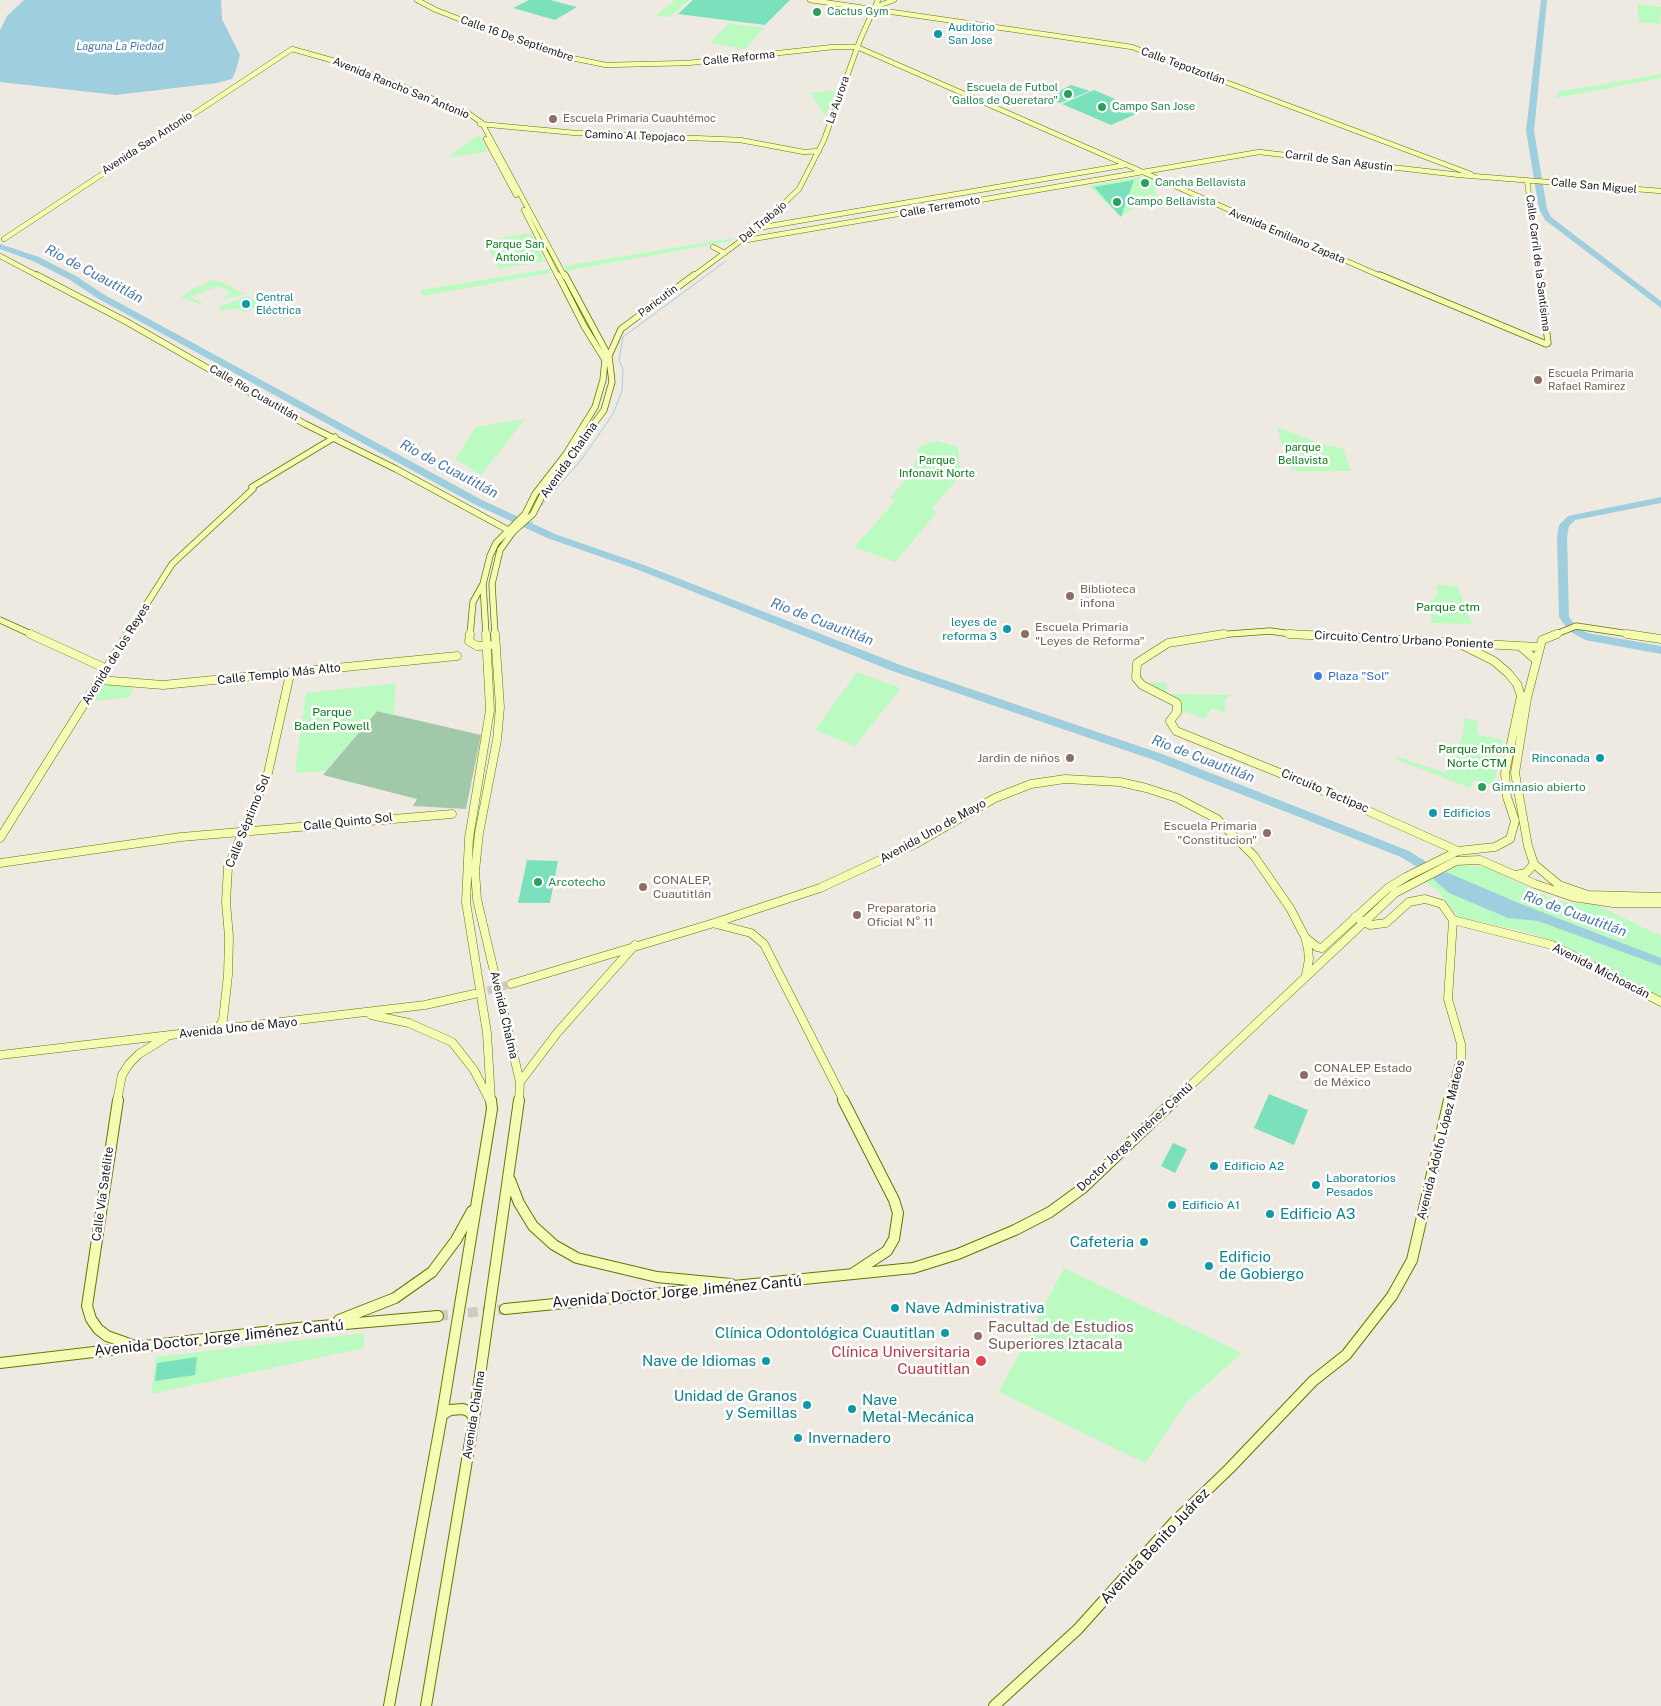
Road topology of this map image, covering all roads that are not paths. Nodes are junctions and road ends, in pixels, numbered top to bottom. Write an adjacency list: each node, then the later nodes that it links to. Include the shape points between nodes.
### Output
1 (417, 0): 8 (street, Calle 16 De Septiembre, via 458,19 557,55 594,64)
2 (810, 0): 5 (street, Calle Tepotzotlán)
3 (878, 0): 5 (street, La Aurora)
4 (894, 0): 5 (street)
5 (874, 8): 6 (street, La Aurora); 15 (street, Calle Tepotzotlán, via 1132,47)
6 (857, 47): 8 (street, Calle Reforma); 11 (street, La Aurora); 13 (street, Avenida Emiliano Zapata)
7 (292, 49): 9 (street, Avenida Rancho San Antonio, via 356,68 468,113); 20 (street, Avenida San Antonio)
8 (621, 66)
9 (480, 123): 10 (street, Camino Al Tepojaco, via 560,132 740,140); 26 (street, Avenida Rancho San Antonio, via 584,326)
10 (790, 150): 11 (street, Camino Al Tepojaco); 12 (street, Camino Al Tepojaco)
11 (819, 151): 12 (street, La Aurora)
12 (813, 164): 17 (street, La Aurora)
13 (1126, 165): 14 (street, Avenida Emiliano Zapata); 19 (street, Calle Terremoto)
14 (1140, 172): 15 (street, Carril de San Agustin, via 1251,152 1270,152); 21 (street, Calle Terremoto); 25 (street, Avenida Emiliano Zapata)
15 (1479, 177): 16 (street, Calle San Miguel)
16 (1527, 180): 18 (street, Calle San Miguel); 25 (street, Calle Carril de la Santísima)
17 (800, 189): 19 (street, Del Trabajo)
18 (1661, 191)
19 (758, 228): 21 (street, Del Trabajo)
20 (4, 239)
21 (741, 241): 23 (street, Del Trabajo)
22 (713, 247): 23 (street)
23 (725, 253): 26 (street, Paricutin, via 621,329)
24 (0, 256): 27 (street, Calle Río Cuautitlán, via 127,322 305,424)
25 (1546, 344)
26 (607, 359): 28 (street, Avenida Chalma, via 595,406 566,454 535,494); 28 (street, Avenida Chalma, via 612,382 604,410 546,490 533,514)
27 (335, 437): 29 (street, Calle Río Cuautitlán); 41 (street, Avenida de los Reyes, via 252,488 172,564)
28 (521, 521): 29 (street, Avenida Chalma); 35 (street, Avenida Chalma, via 500,550 494,569)
29 (508, 530): 30 (street, Avenida Chalma, via 496,543)
30 (483, 584): 36 (street, Avenida Chalma); 36 (street, via 473,602 469,641 477,646)
31 (0, 620): 41 (street)
32 (1661, 639): 38 (street, via 1576,626 1545,638)
33 (1456, 642): 34 (street, Circuito Centro Urbano Poniente, via 1270,631 1235,632); 37 (street, Circuito Centro Urbano Poniente); 47 (street, via 1479,652 1508,672 1521,696 1505,773 1507,797 1515,821)
34 (1168, 643): 50 (street, Circuito Tectipac, via 1137,662 1135,671 1142,684 1176,703 1177,712 1170,721 1170,726 1176,731)
35 (496, 644): 36 (street); 58 (street, Avenida Chalma, via 500,707 479,833)
36 (486, 646): 59 (street, Avenida Chalma, via 490,710 469,838)
37 (1520, 646): 38 (street, Circuito Centro Urbano Poniente); 40 (street)
38 (1539, 647): 40 (street)
39 (457, 656): 42 (street, Calle Templo Más Alto)
40 (1536, 660): 48 (street, via 1515,759)
41 (107, 669): 43 (street, Avenida de los Reyes)
42 (290, 674): 43 (street, Calle Templo Más Alto, via 163,686); 45 (street, Calle Séptimo Sol, via 268,773)
43 (100, 680): 46 (street, Avenida de los Reyes)
44 (452, 814): 45 (street, Calle Quinto Sol)
45 (244, 833): 51 (street, Calle Quinto Sol, via 181,837); 71 (street, Calle Séptimo Sol, via 228,867 229,957 223,1020)
46 (0, 838)
47 (1510, 840): 48 (street); 49 (street)
48 (1528, 846): 53 (street)
49 (1495, 847): 50 (street); 52 (street)
50 (1458, 850): 55 (street)
51 (0, 863)
52 (1492, 864): 54 (street); 56 (street, via 1480,860 1456,861)
53 (1534, 864): 54 (street, via 1526,873); 57 (street, via 1549,880 1588,895)
54 (1516, 875): 60 (street, via 1589,901)
55 (1406, 877): 56 (street); 61 (street, via 1388,888)
56 (1413, 882): 61 (street)
57 (1661, 898)
58 (478, 899): 59 (street); 74 (street, Avenida Chalma)
59 (466, 902): 75 (street, Avenida Chalma, via 487,1033)
60 (1661, 903)
61 (1359, 920): 62 (street, via 1370,925 1386,922 1409,902 1425,899 1442,904); 64 (street, via 1322,948 1317,948); 66 (street)
62 (1453, 920): 69 (street, Avenida Michoacán, via 1552,946); 85 (street, Avenida Adolfo López Mateos, via 1448,999 1462,1044 1461,1058 1439,1138 1412,1260 1392,1296 1346,1355)
63 (714, 923): 64 (street, Avenida Uno de Mayo, via 820,888 915,844 995,798 1031,784 1099,780 1163,793 1206,811 1241,841 1263,867); 65 (street, Avenida Uno de Mayo); 78 (street, via 751,933 764,944 894,1200 897,1225 890,1245 878,1258)
64 (1305, 937): 66 (street, Avenida Uno de Mayo, via 1309,959)
65 (635, 945): 67 (street, Avenida Uno de Mayo); 74 (street, via 557,1033)
66 (1306, 974): 78 (street, Doctor Jorge Jiménez Cantú, via 1083,1188 1050,1212 958,1254 912,1268)
67 (511, 984)
68 (474, 994): 70 (street, Avenida Uno de Mayo)
69 (1661, 1002)
70 (359, 1014): 71 (street, Avenida Uno de Mayo); 75 (street, via 410,1023 452,1042 474,1070)
71 (218, 1029): 72 (street, Avenida Uno de Mayo)
72 (169, 1036): 73 (street, Avenida Uno de Mayo); 83 (street, Calle Vía Satélite, via 139,1054 122,1075 87,1306 98,1329 107,1336)
73 (0, 1055)
74 (520, 1082): 76 (street, Avenida Chalma, via 520,1112)
75 (492, 1109): 77 (street, Avenida Chalma)
76 (510, 1178): 79 (street, via 532,1226 554,1245 577,1258 657,1277); 87 (street, Avenida Chalma)
77 (476, 1205): 82 (street, via 432,1272 382,1305); 86 (street, Avenida Chalma)
78 (849, 1275): 79 (street, Avenida Doctor Jorge Jiménez Cantú)
79 (751, 1285): 80 (street, Avenida Doctor Jorge Jiménez Cantú)
80 (505, 1309)
81 (438, 1316): 82 (street, Avenida Doctor Jorge Jiménez Cantú)
82 (326, 1325): 83 (street, Avenida Doctor Jorge Jiménez Cantú)
83 (137, 1347): 84 (street, Avenida Doctor Jorge Jiménez Cantú)
84 (0, 1363)
85 (1313, 1381): 90 (street, Avenida Benito Juárez, via 1175,1520 1078,1629)
86 (442, 1415): 87 (street, via 450,1410 463,1409); 88 (street, Avenida Chalma)
87 (474, 1418): 89 (street, Avenida Chalma)
88 (389, 1706)
89 (426, 1706)
90 (994, 1706)

